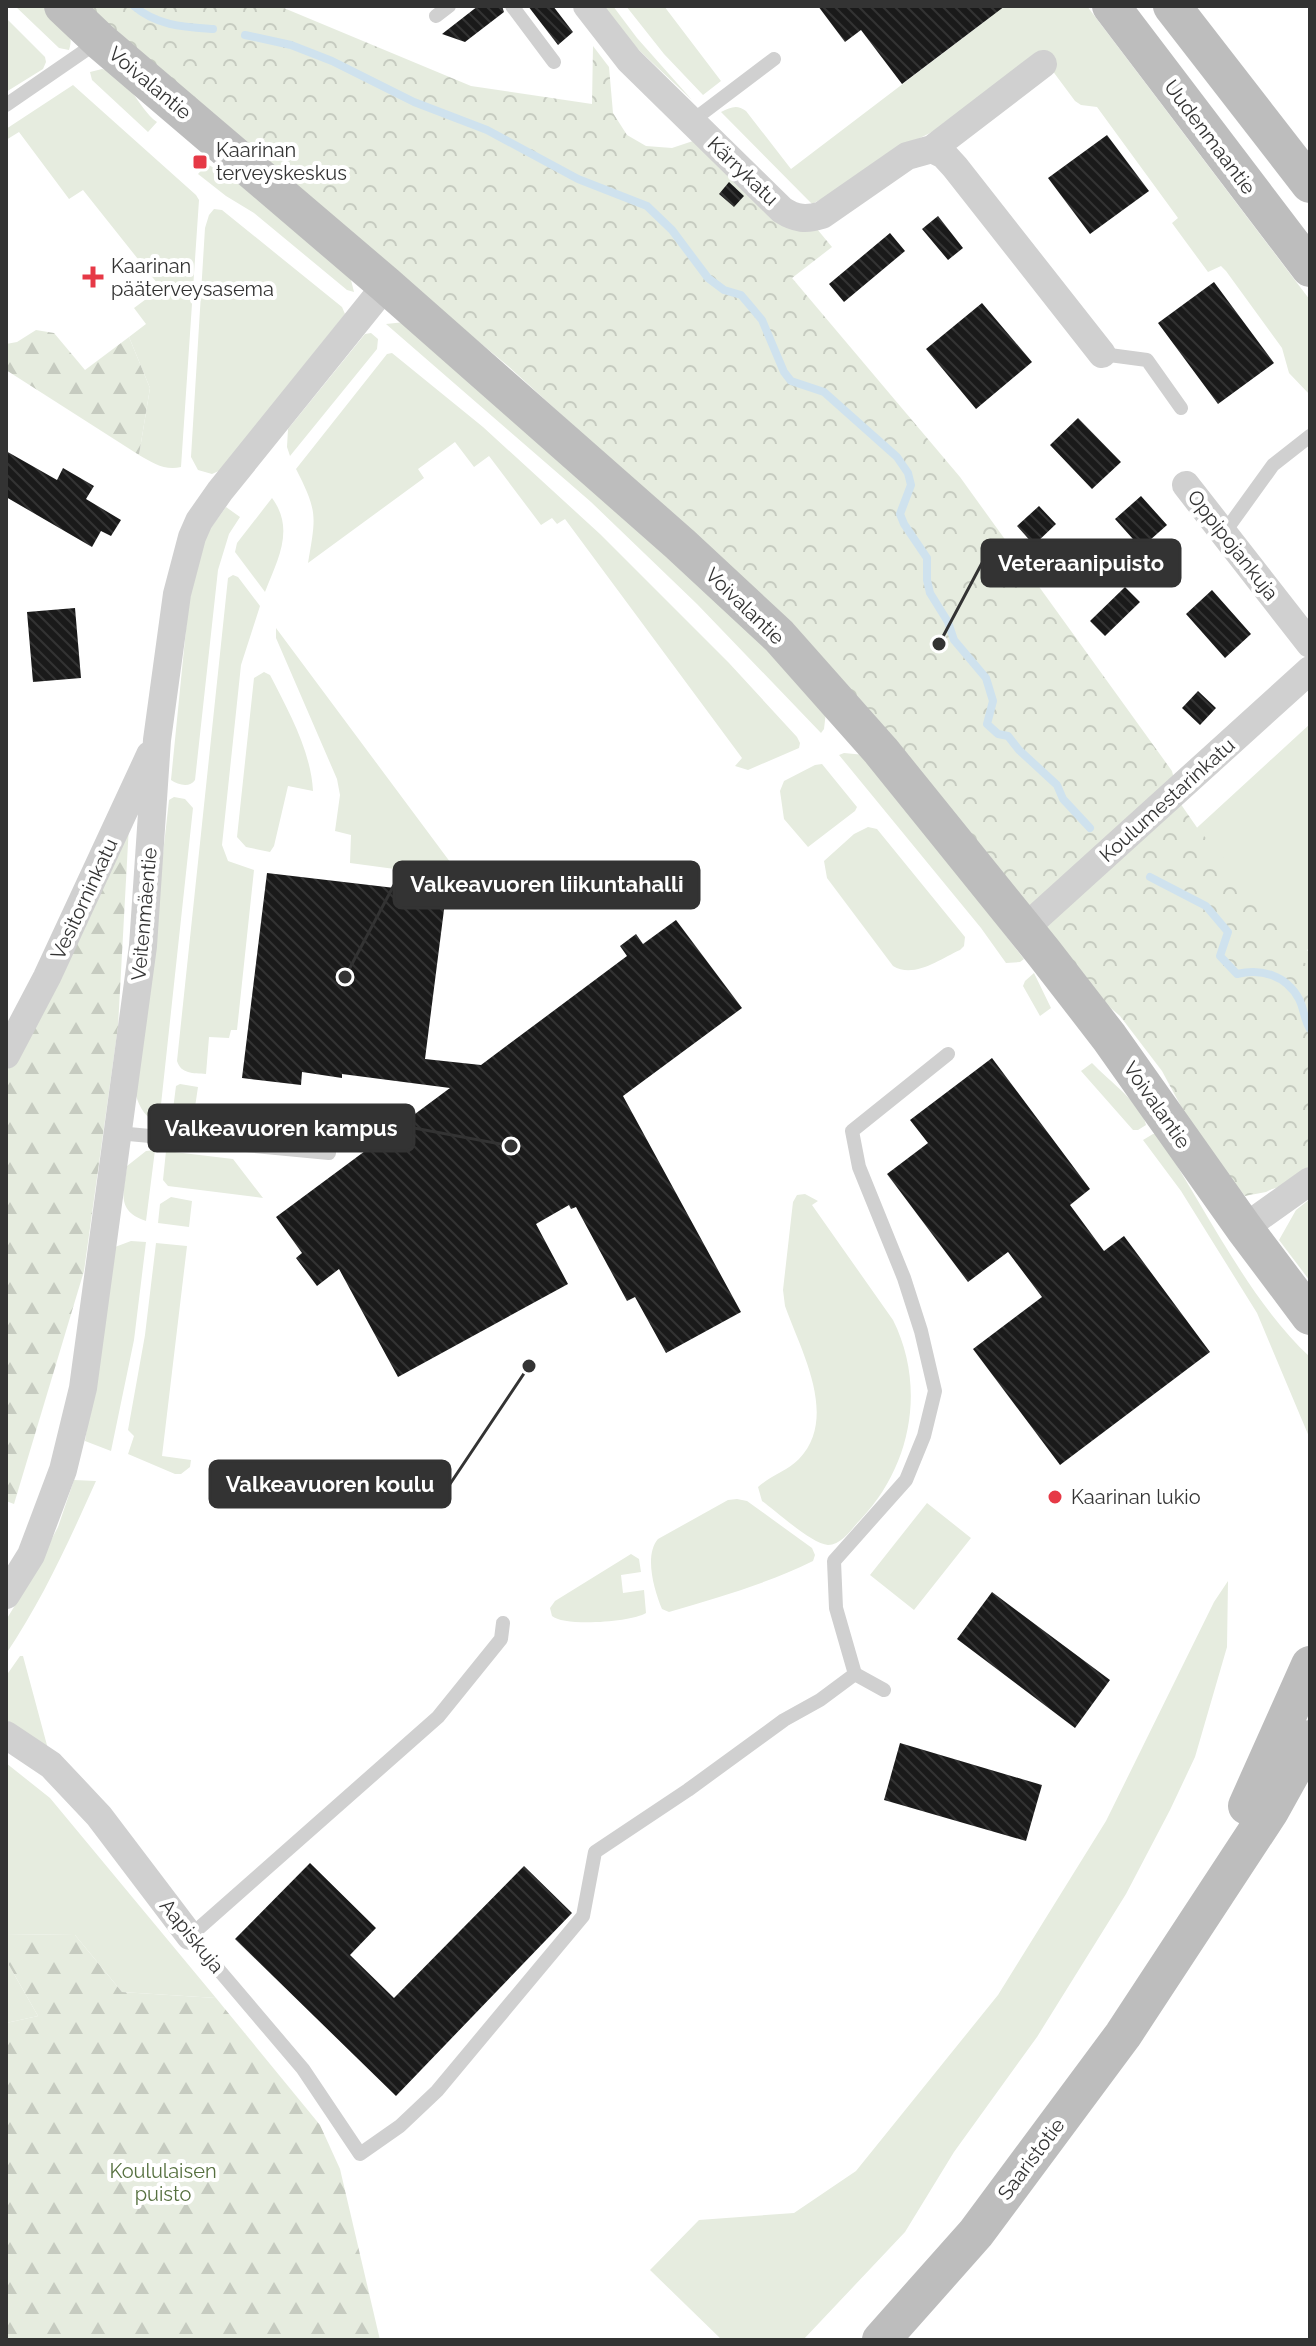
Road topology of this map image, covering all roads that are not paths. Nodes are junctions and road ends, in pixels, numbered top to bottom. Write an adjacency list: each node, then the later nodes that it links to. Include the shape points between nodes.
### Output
1 (63, 6): 8 (street, Voivalantie)
2 (449, 6): 7 (lane)
3 (512, 6): 10 (lane)
4 (587, 6): 13 (street, Kärrykatu, via 629,60)
5 (1111, 6): 16 (street, Uudenmaantie)
6 (1172, 6): 15 (street)
7 (436, 16)
8 (100, 41): 12 (lane); 17 (street, Voivalantie)
9 (774, 59): 13 (lane)
10 (554, 62)
11 (1043, 64): 14 (street, Kärrykatu)
12 (6, 105)
13 (692, 121): 14 (street, Kärrykatu, via 794,218 822,215 907,156)
14 (932, 149): 18 (street, via 955,167)
15 (1310, 184)
16 (1310, 268)
17 (386, 285): 25 (street, Veitenmäentie, via 199,521 177,594); 26 (street, Voivalantie, via 779,636 881,751)
18 (1102, 354): 19 (lane, via 1147,360)
19 (1181, 408)
20 (1310, 436): 22 (lane, via 1273,465)
21 (1186, 485): 22 (street, Oppipojankuja)
22 (1224, 533): 23 (street, Oppipojankuja)
23 (1310, 644)
24 (1310, 670): 26 (street, Koulumestarinkatu)
25 (157, 740): 28 (street, Vesitorninkatu); 29 (street, Veitenmäentie, via 143,946)
26 (1024, 929): 32 (street, Voivalantie, via 1109,1037)
27 (948, 1054): 37 (lane, via 852,1131 859,1167 921,1331 935,1391 906,1480 834,1561 836,1608)
28 (6, 1055)
29 (118, 1133): 30 (lane); 34 (street, Veitenmäentie, via 83,1388 67,1458 31,1555)
30 (329, 1153)
31 (1310, 1181): 32 (street)
32 (1244, 1228): 33 (street, Voivalantie)
33 (1310, 1316)
34 (6, 1595)
35 (503, 1623): 41 (lane, via 501,1639 438,1717)
36 (1310, 1665): 42 (street, Saaristotie)
37 (855, 1674): 38 (lane); 41 (lane, Aapiskuja, via 595,1852 583,1916 437,2091 360,2154 303,2069)
38 (884, 1690)
39 (6, 1735): 41 (street, Aapiskuja, via 51,1765 99,1816)
40 (1310, 1739): 42 (street, Saaristotie, via 1270,1811)
41 (190, 1936)
42 (1168, 1967): 43 (street, Saaristotie, via 976,2233)
43 (881, 2340)

